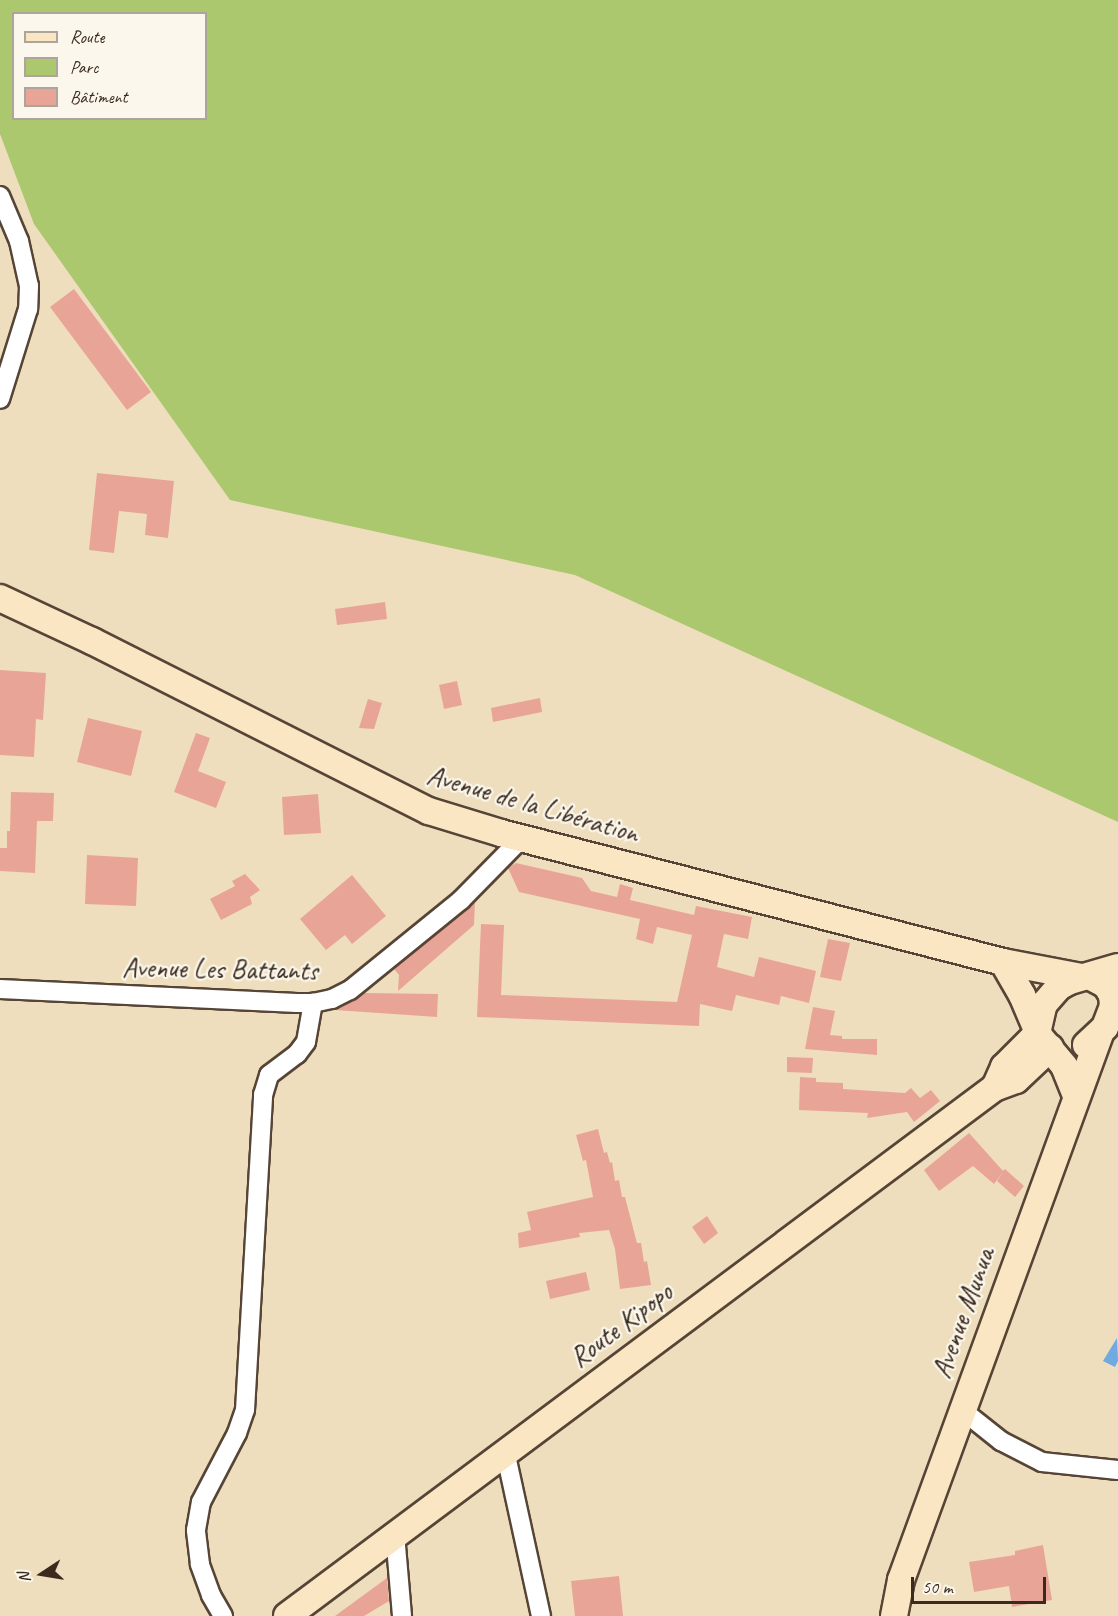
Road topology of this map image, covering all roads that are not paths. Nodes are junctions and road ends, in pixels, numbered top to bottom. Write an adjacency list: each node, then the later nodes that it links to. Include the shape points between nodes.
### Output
1 (0, 196): 2 (street, via 19,241 29,286 28,309)
2 (0, 399)
3 (0, 598): 4 (main road, Avenue de la Libération, via 429,811)
4 (522, 838): 5 (main road, Avenue de la Libération); 9 (street, Avenue Les Battants, via 461,900 350,990)
5 (1003, 962): 7 (main road, Avenue de la Libération); 11 (main road)
6 (1118, 967): 7 (main road)
7 (1086, 977): 10 (main road, via 1102,981 1110,990 1113,1000); 11 (main road, via 1064,983 1047,998 1040,1014)
8 (0, 989): 9 (street, Avenue Les Battants)
9 (313, 1003): 17 (street, via 306,1042 269,1075 263,1095 245,1410 201,1502 196,1530 200,1564)
10 (1109, 1019): 11 (main road, via 1078,1049); 12 (main road, Avenue Munua)
11 (1045, 1040): 12 (main road, via 1064,1066); 14 (main road, Route Kipopo, via 1016,1080 994,1088)
12 (1076, 1096): 13 (main road, Avenue Munua)
13 (962, 1410): 15 (street, via 1001,1441 1042,1462); 21 (main road, Avenue Munua, via 901,1580)
14 (505, 1451): 16 (main road, Route Kipopo); 20 (street)
15 (1118, 1470)
16 (395, 1534): 18 (main road, Route Kipopo); 19 (street)
17 (223, 1616)
18 (287, 1616)
19 (402, 1616)
20 (541, 1616)
21 (894, 1616)

